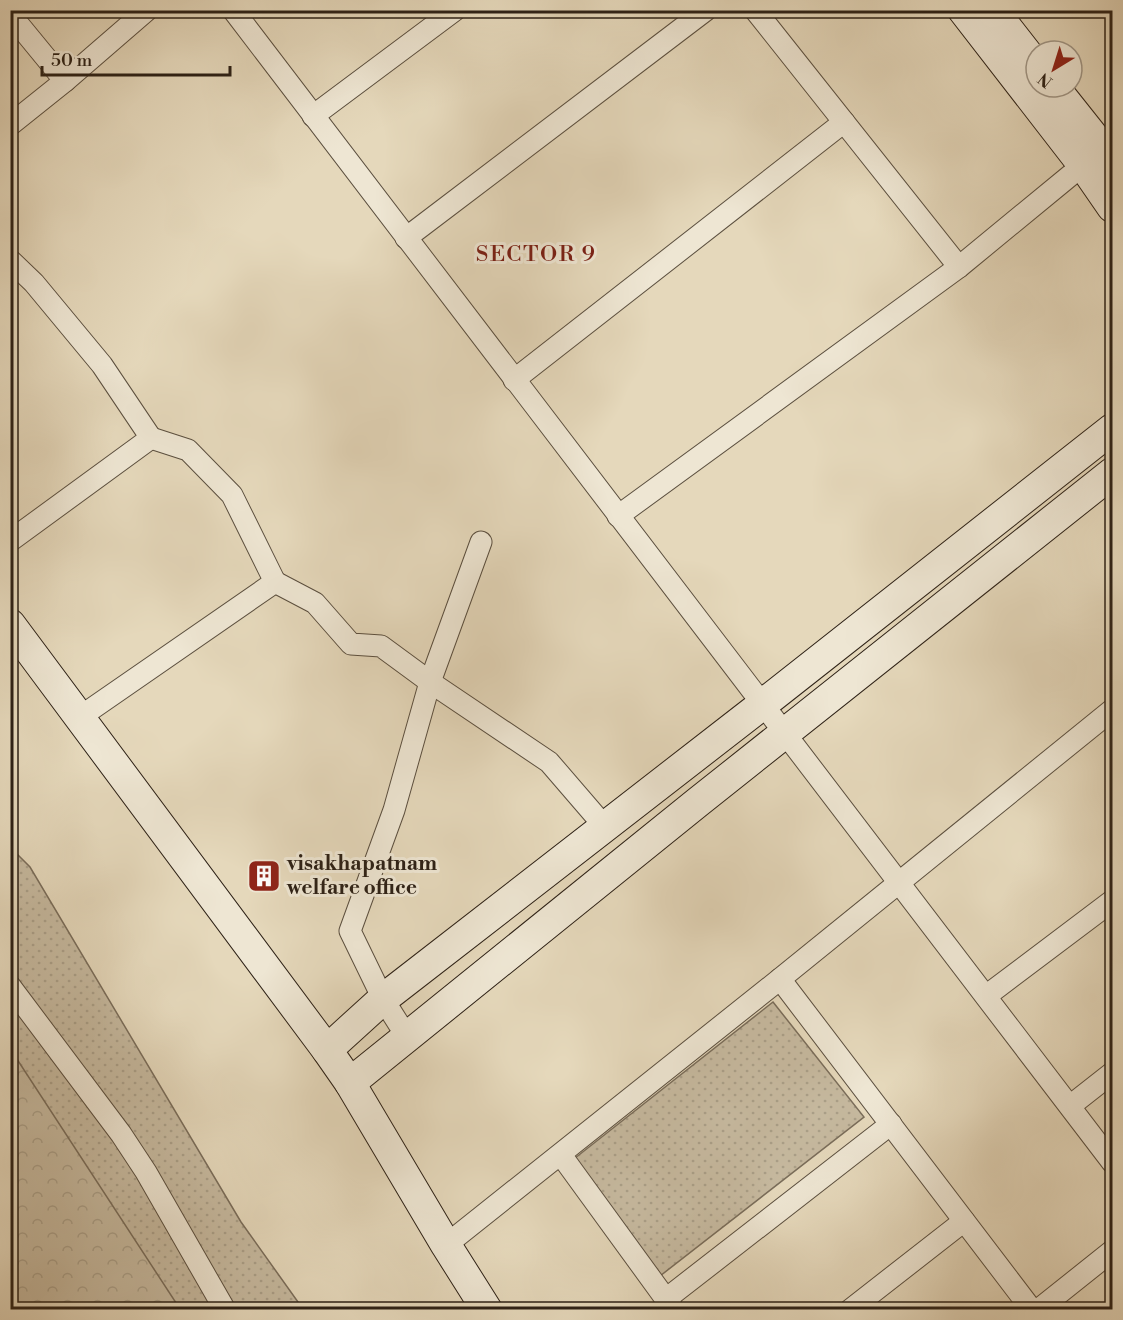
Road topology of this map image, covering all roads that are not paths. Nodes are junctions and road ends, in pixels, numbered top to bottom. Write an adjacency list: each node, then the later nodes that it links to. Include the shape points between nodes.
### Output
1 (147, 10): 10 (street)
2 (232, 10): 12 (street)
3 (455, 10): 12 (street)
4 (706, 10): 18 (street)
5 (755, 10): 13 (street)
6 (963, 10): 16 (street)
7 (993, 10): 9 (street)
8 (10, 14): 10 (street)
9 (1024, 50)
10 (65, 81): 14 (street)
11 (1064, 99): 15 (street)
12 (313, 116): 18 (street)
13 (844, 122): 20 (street); 21 (street)
14 (10, 125)
15 (1113, 160)
16 (1083, 165): 17 (street); 20 (street)
17 (1113, 207)
18 (406, 238): 21 (street)
19 (10, 260): 23 (street, via 34,283 102,366)
20 (959, 267): 25 (street)
21 (514, 380): 25 (street)
22 (1113, 429): 31 (street)
23 (151, 438): 26 (street); 28 (street, via 188,450 232,495)
24 (1113, 473): 34 (street)
25 (618, 516): 31 (street)
26 (10, 541)
27 (481, 542): 30 (street)
28 (274, 582): 30 (street, via 315,603 351,644 381,646); 33 (street)
29 (10, 624): 33 (street)
30 (430, 682): 35 (street, via 549,762); 41 (street, via 394,810 350,931)
31 (763, 704): 34 (street); 35 (street)
32 (1113, 710): 36 (street)
33 (80, 717): 43 (street)
34 (784, 734): 36 (street); 42 (street)
35 (605, 826): 41 (street)
36 (899, 882): 38 (street); 40 (street)
37 (1113, 901): 40 (street)
38 (780, 979): 47 (street); 48 (street)
39 (10, 986): 54 (street, via 121,1134)
40 (986, 996): 46 (street)
41 (383, 999): 42 (street); 43 (street)
42 (407, 1037): 45 (street)
43 (327, 1050): 45 (street)
44 (1113, 1073): 46 (street)
45 (350, 1083): 51 (street)
46 (1070, 1106): 49 (street)
47 (891, 1124): 50 (street); 53 (street)
48 (561, 1155): 51 (street); 53 (street)
49 (1113, 1162)
50 (964, 1221): 56 (street); 57 (street)
51 (446, 1245): 55 (street)
52 (1113, 1251): 58 (street)
53 (670, 1304)
54 (225, 1310)
55 (488, 1310)
56 (850, 1310)
57 (1032, 1310)
58 (1038, 1310)

